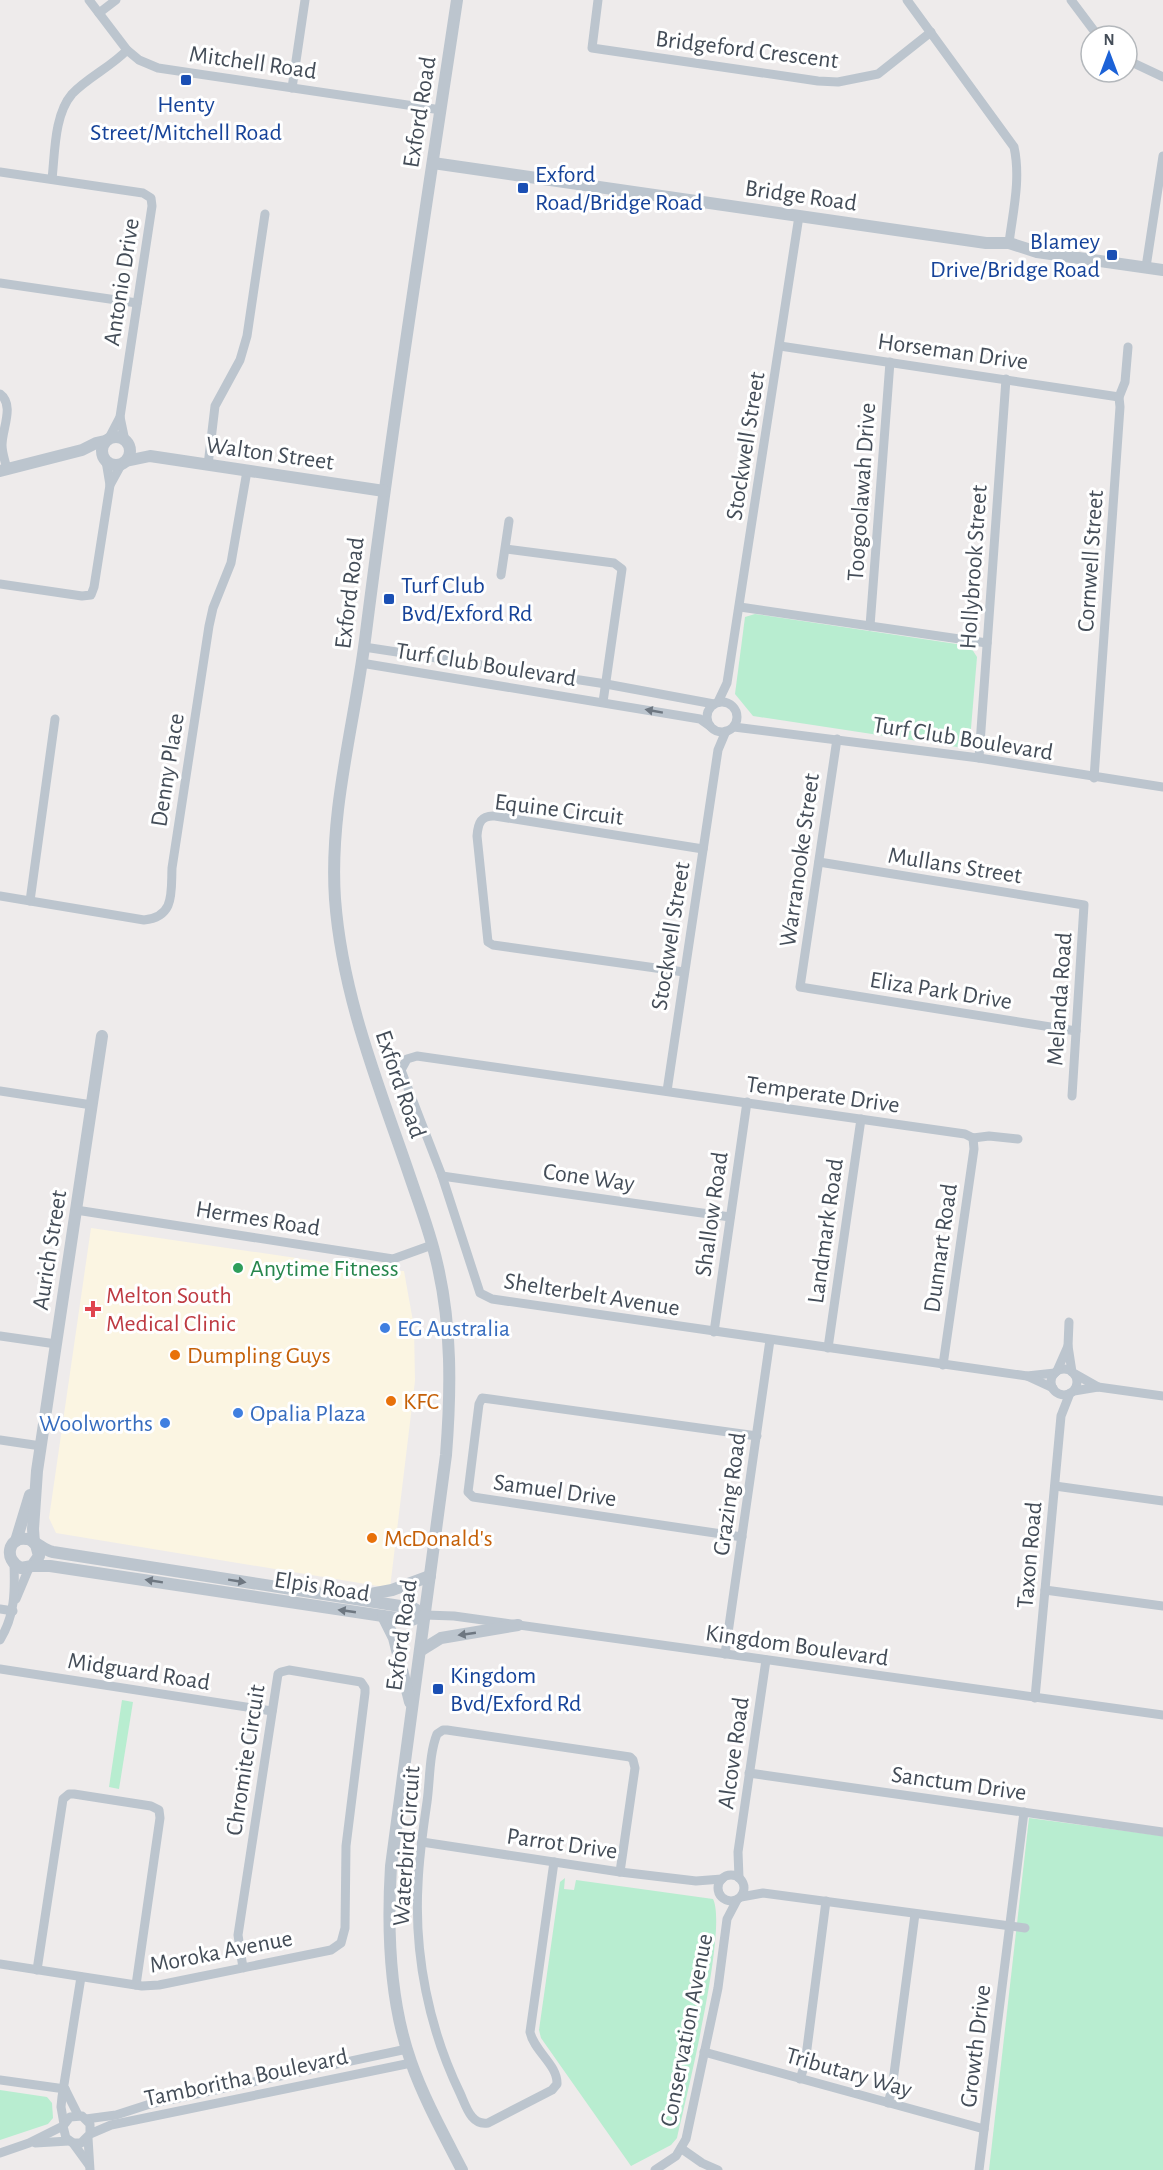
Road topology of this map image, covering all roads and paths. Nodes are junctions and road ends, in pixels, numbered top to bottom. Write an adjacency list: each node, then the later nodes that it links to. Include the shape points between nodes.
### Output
1 (89, 0): 8 (street, Mitchell Road)
2 (116, 0): 8 (street)
3 (305, 0): 14 (street)
4 (458, 0): 15 (street, Exford Road)
5 (598, 0): 10 (street, Bridgeford Crescent, via 592,48 818,81 878,75)
6 (907, 0): 10 (street)
7 (1071, 0): 9 (street)
8 (99, 13): 11 (street, Mitchell Road)
9 (1089, 24)
10 (931, 32): 22 (street, via 1014,147 1018,182)
11 (127, 50): 14 (street, Mitchell Road, via 158,68); 19 (street, via 72,95 66,105 60,118)
12 (1139, 66): 13 (street)
13 (1163, 78)
14 (292, 88): 15 (street, Mitchell Road)
15 (441, 110): 17 (street, Exford Road)
16 (1163, 156): 23 (street)
17 (433, 163): 21 (street, Bridge Road); 44 (street, Exford Road)
18 (0, 172): 19 (street, Antonio Drive)
19 (52, 179): 26 (street, Antonio Drive, via 143,193 151,198)
20 (265, 214): 40 (street, via 247,336 240,360 215,406)
21 (799, 216): 22 (street, Bridge Road); 27 (street, Stockwell Street)
22 (1009, 243): 23 (street, Bridge Road, via 1037,252)
23 (1146, 267): 24 (street, Bridge Road)
24 (1163, 270)
25 (0, 283): 26 (street)
26 (137, 303): 33 (street, Antonio Drive)
27 (780, 346): 29 (street, Horseman Drive); 49 (street, Stockwell Street)
28 (1128, 347): 32 (street, Cornwell Street, via 1125,382)
29 (890, 362): 30 (street, Horseman Drive); 50 (street, Toogoolawah Drive)
30 (1006, 379): 32 (street, Horseman Drive); 51 (street, Hollybrook Street)
31 (0, 394): 41 (street, via 8,405 2,443)
32 (1119, 397): 66 (street, Cornwell Street)
33 (120, 417): 34 (street, Antonio Drive); 35 (street, Antonio Drive)
34 (107, 440): 35 (street, via 118,437); 36 (street); 38 (street, via 102,449)
35 (127, 443): 37 (street, Walton Street); 39 (street, via 129,453)
36 (82, 450): 38 (street); 41 (street)
37 (150, 456): 39 (street, Walton Street); 40 (street, Walton Street)
38 (105, 459): 39 (street, via 114,465); 43 (street)
39 (124, 462): 43 (street)
40 (208, 465): 42 (street, Walton Street)
41 (3, 470)
42 (247, 471): 44 (street, Walton Street); 71 (street, Denny Place, via 231,563 209,626 169,906 159,916 144,920)
43 (110, 485): 48 (street, via 91,594)
44 (384, 491): 52 (street, Exford Road)
45 (510, 521): 46 (street)
46 (506, 549): 47 (street); 55 (street, via 614,563 622,569)
47 (501, 575)
48 (0, 584)
49 (740, 607): 50 (street); 54 (street, Stockwell Street)
50 (870, 626): 51 (street)
51 (987, 643): 65 (street, Hollybrook Street)
52 (364, 647): 53 (street, Exford Road); 55 (street, Turf Club Boulevard)
53 (361, 663): 56 (street, Turf Club Boulevard); 88 (street, Exford Road, via 339,812 334,873 337,926 358,1024)
54 (727, 683): 57 (street, Stockwell Street); 58 (street, Stockwell Street)
55 (606, 684): 56 (street); 57 (street, Turf Club Boulevard)
56 (603, 702): 60 (street, Turf Club Boulevard, one-way to 56, via 700,719)
57 (716, 703): 58 (street, via 726,702); 60 (street, via 707,716)
58 (735, 710): 61 (street, Turf Club Boulevard); 62 (street)
59 (55, 719): 71 (street)
60 (711, 728): 62 (street); 64 (street, Stockwell Street)
61 (757, 728): 62 (street, Turf Club Boulevard); 63 (street, Turf Club Boulevard)
62 (730, 729): 64 (street, Stockwell Street)
63 (837, 738): 65 (street, Turf Club Boulevard); 69 (street, Warranooke Street)
64 (718, 750): 68 (street, Stockwell Street)
65 (979, 758): 66 (street, Turf Club Boulevard)
66 (1094, 778): 67 (street, Turf Club Boulevard)
67 (1163, 788)
68 (703, 849): 73 (street, Stockwell Street); 73 (street, Equine Circuit, via 495,816 481,819 478,826 488,942)
69 (819, 862): 72 (street, Mullans Street); 74 (street, Warranooke Street)
70 (0, 896): 71 (street, Denny Place)
71 (30, 901)
72 (1084, 905): 75 (street, Melanda Road)
73 (684, 972): 78 (street, Stockwell Street)
74 (800, 987): 75 (street, Eliza Park Drive)
75 (1076, 1031): 79 (street, Melanda Road)
76 (102, 1036): 81 (street, Aurich Street)
77 (0, 1091): 81 (street)
78 (667, 1091): 80 (street, Temperate Drive); 85 (street, Shelterbelt Avenue, via 417,1056 407,1059 401,1070)
79 (1072, 1096)
80 (747, 1102): 82 (street, Temperate Drive); 87 (street, Shallow Road)
81 (92, 1105): 86 (street, Aurich Street)
82 (861, 1119): 83 (street, Temperate Drive); 95 (street, Landmark Road)
83 (973, 1138): 84 (street, Temperate Drive); 96 (street, Dunnart Road)
84 (1018, 1139)
85 (442, 1176): 87 (street, Cone Way); 90 (street, Shelterbelt Avenue, via 480,1293 492,1299)
86 (76, 1210): 88 (street, Hermes Road, via 393,1259); 93 (street, Aurich Street)
87 (730, 1217): 90 (street, Shallow Road)
88 (432, 1245): 117 (street, Exford Road, via 445,1307 450,1410)
89 (1069, 1322): 94 (street)
90 (714, 1332): 92 (street, Shelterbelt Avenue)
91 (0, 1336): 93 (street)
92 (770, 1340): 95 (street, Shelterbelt Avenue); 105 (street, Grazing Road)
93 (56, 1344): 107 (street, Aurich Street)
94 (1068, 1346): 97 (street); 98 (street)
95 (828, 1348): 96 (street, Shelterbelt Avenue)
96 (943, 1365): 99 (street, Shelterbelt Avenue)
97 (1056, 1372): 98 (street, via 1063,1369); 99 (street, Shelterbelt Avenue); 101 (street, via 1051,1380)
98 (1074, 1373): 100 (street); 102 (street, via 1077,1381)
99 (1027, 1377): 101 (street, Shelterbelt Avenue)
100 (1098, 1387): 102 (street); 103 (street)
101 (1054, 1390): 102 (street, via 1062,1395); 104 (street)
102 (1072, 1392): 104 (street)
103 (1163, 1396)
104 (1061, 1416): 109 (street, Taxon Road)
105 (757, 1436): 111 (street, Grazing Road); 111 (street, Samuel Drive, via 482,1398 479,1404 468,1492 473,1497)
106 (0, 1440): 107 (street)
107 (40, 1446): 108 (street, Aurich Street)
108 (37, 1471): 112 (street, Aurich Street); 114 (street, Aurich Street)
109 (1055, 1486): 110 (street); 118 (street, Taxon Road)
110 (1163, 1501)
111 (742, 1537): 129 (street, Grazing Road)
112 (15, 1542): 113 (street); 114 (street, via 26,1539); 115 (street)
113 (0, 1543)
114 (35, 1544): 116 (street, via 39,1556); 119 (street, Elpis Road, one-way to 119, via 53,1552)
115 (8, 1560): 116 (street, via 21,1568); 120 (street)
116 (31, 1567): 120 (street); 125 (street, Elpis Road, one-way to 116, via 50,1566)
117 (430, 1576): 119 (street, via 392,1590); 124 (street, Exford Road)
118 (1045, 1590): 121 (street); 132 (street, Taxon Road)
119 (350, 1598): 124 (street, Elpis Road, via 414,1608)
120 (15, 1601): 123 (street)
121 (1163, 1606)
122 (0, 1609): 123 (street)
123 (13, 1611): 127 (street)
124 (425, 1615): 125 (street, Elpis Road, via 412,1620); 126 (street, Kingdom Boulevard); 128 (street, Exford Road)
125 (383, 1616): 133 (street, via 394,1638)
126 (518, 1625): 128 (street, one-way to 128, via 441,1638); 129 (street, Kingdom Boulevard)
127 (0, 1640)
128 (420, 1651): 133 (street, Exford Road)
129 (725, 1654): 130 (street, Kingdom Boulevard)
130 (766, 1660): 132 (street, Kingdom Boulevard); 136 (street, Alcove Road)
131 (0, 1669): 134 (street, Midguard Road)
132 (1035, 1698): 135 (street, Kingdom Boulevard)
133 (412, 1709): 160 (street, Exford Road, via 391,1866 389,1912 394,1985)
134 (272, 1711): 154 (street, Chromite Circuit, via 276,1679 285,1670 355,1680 365,1688 344,1862 345,1928); 156 (street, Chromite Circuit, via 238,1935)
135 (1163, 1715)
136 (750, 1773): 137 (street, Sanctum Drive); 140 (street, Alcove Road)
137 (1024, 1812): 138 (street, Sanctum Drive); 152 (street, Growth Drive)
138 (1163, 1832)
139 (422, 1842): 141 (street, Parrot Drive); 141 (street, Waterbird Circuit, via 418,1915 426,1989 447,2064 479,2123 488,2123 557,2084 556,2074 532,2041 530,2032); 142 (street, Waterbird Circuit, via 435,1739 443,1730 624,1755 633,1760 635,1768)
140 (738, 1852): 143 (street, Alcove Road); 144 (street, Alcove Road)
141 (554, 1862): 142 (street, Parrot Drive)
142 (620, 1872): 145 (street, Parrot Drive)
143 (723, 1878): 144 (street, via 733,1875); 145 (street, Parrot Drive); 147 (street, via 718,1886)
144 (741, 1880): 146 (street); 148 (street, via 744,1890)
145 (696, 1881): 147 (street, Parrot Drive)
146 (763, 1893): 148 (street); 149 (street)
147 (721, 1896): 148 (street, via 729,1901); 151 (street, Conservation Avenue)
148 (739, 1898): 151 (street, Conservation Avenue)
149 (826, 1902): 150 (street); 163 (street)
150 (915, 1914): 152 (street); 166 (street)
151 (727, 1919): 161 (street, Conservation Avenue)
152 (1010, 1926): 153 (street); 169 (street, Growth Drive)
153 (1024, 1928)
154 (341, 1943): 156 (street, Moroka Avenue, via 331,1950)
155 (0, 1964): 157 (street, Moroka Avenue)
156 (243, 1968): 159 (street, Moroka Avenue, via 159,1985)
157 (37, 1970): 158 (street, Moroka Avenue); 159 (street, via 63,1799 74,1794 142,1804 156,1807 160,1818)
158 (81, 1977): 159 (street, Moroka Avenue); 165 (street)
159 (136, 1985)
160 (407, 2049): 162 (street, Exford Road); 167 (street, Tamboritha Boulevard, via 150,2104 116,2115)
161 (704, 2052): 163 (street, Tributary Way); 173 (street, Conservation Avenue)
162 (411, 2064): 170 (street, Tamboritha Boulevard, via 132,2120); 176 (street, Exford Road)
163 (800, 2079): 166 (street, Tributary Way)
164 (0, 2080): 165 (street)
165 (65, 2089): 167 (street); 168 (street, via 61,2107)
166 (888, 2103): 169 (street, Tributary Way)
167 (82, 2117): 168 (street, Tamboritha Boulevard, via 70,2117); 170 (street, via 90,2124)
168 (64, 2125): 171 (street, via 64,2134); 172 (street, Tamboritha Boulevard)
169 (984, 2129): 179 (street, Growth Drive)
170 (89, 2136): 171 (street, Tamboritha Boulevard, via 81,2143); 175 (street)
171 (71, 2142): 172 (street, Tamboritha Boulevard); 175 (street)
172 (29, 2143): 174 (street, Tamboritha Boulevard)
173 (682, 2149): 177 (street, Conservation Avenue); 178 (street)
174 (0, 2153)
175 (89, 2168)
176 (462, 2170)
177 (656, 2170)
178 (718, 2170)
179 (979, 2170)

